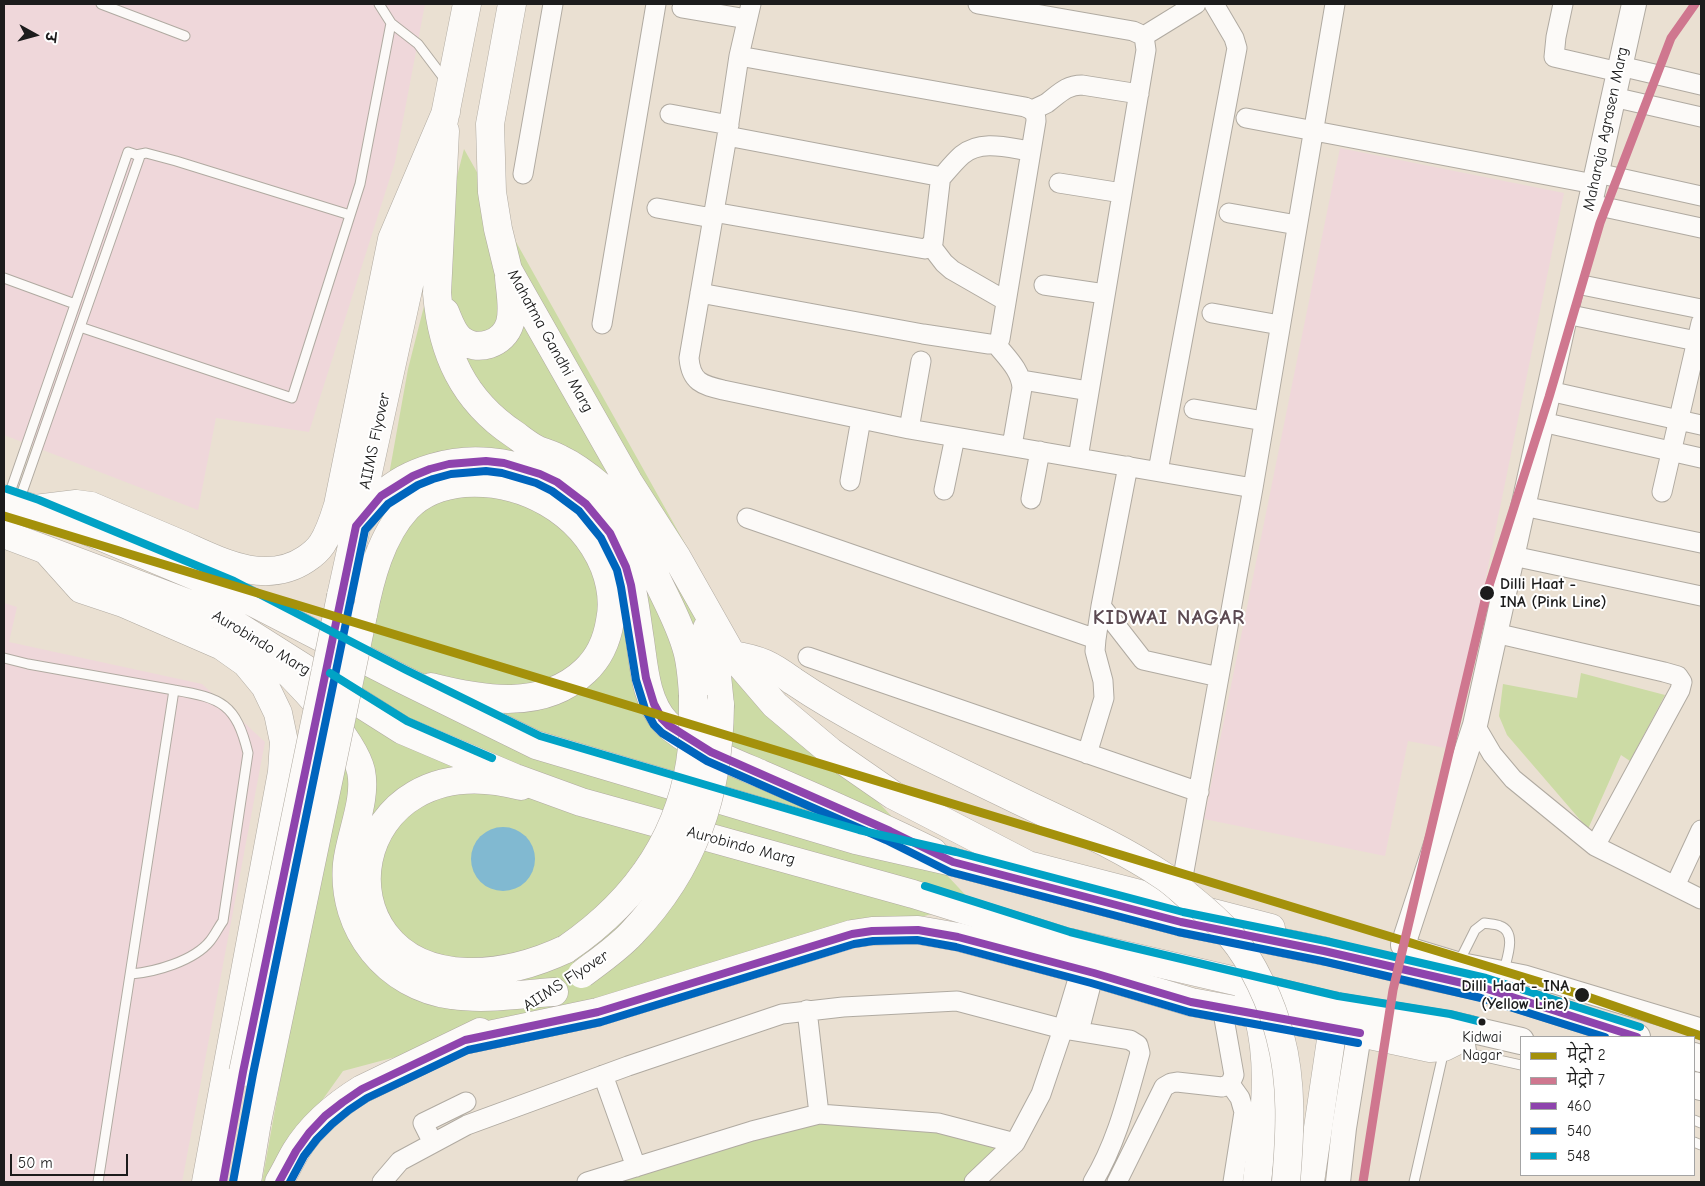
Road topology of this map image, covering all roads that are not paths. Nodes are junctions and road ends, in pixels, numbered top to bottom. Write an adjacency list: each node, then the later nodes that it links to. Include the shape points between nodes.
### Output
1 (101, 4): 16 (lane)
2 (379, 4): 15 (lane)
3 (466, 4): 24 (main road)
4 (512, 4): 47 (main road, Mahatma Gandhi Marg, via 490,124 492,192)
5 (553, 4): 34 (street)
6 (656, 4): 60 (street)
7 (978, 4): 17 (street, via 1134,31)
8 (1196, 4): 17 (street)
9 (1214, 4): 83 (street, via 1237,48)
10 (1335, 4): 31 (street)
11 (1563, 4): 19 (street, via 1554,58)
12 (1634, 4): 19 (street, Maharaja Agrasen Marg)
13 (682, 8): 14 (street)
14 (749, 11): 18 (street)
15 (391, 23): 24 (lane, via 418,44); 42 (lane, via 360,184)
16 (185, 36)
17 (1144, 36): 22 (street, via 1146,50)
18 (739, 56): 26 (street); 30 (street)
19 (1619, 69): 20 (street); 23 (street, Maharaja Agrasen Marg)
20 (1650, 73): 21 (street); 25 (street)
21 (1701, 85)
22 (1138, 94): 26 (street, via 1073,85); 38 (street)
23 (1613, 97): 25 (street); 37 (street, Maharaja Agrasen Marg)
24 (449, 100): 52 (main road); 89 (main road, via 392,239 338,505 330,529 314,554 280,570 252,571 226,564 91,506); 92 (main road, AIIMS Flyover)
25 (1642, 104): 28 (street)
26 (1033, 110): 32 (street, via 1036,122)
27 (670, 114): 30 (street)
28 (1701, 117)
29 (1246, 118): 31 (street)
30 (728, 130): 35 (street, via 933,174); 43 (street)
31 (1313, 130): 37 (street); 44 (street)
32 (1031, 151): 35 (street, via 977,146 961,156); 55 (street)
33 (136, 155): 42 (lane, via 146,153 176,161); 56 (lane, via 128,152); 62 (lane, via 140,156)
34 (523, 174)
35 (940, 179): 46 (street)
36 (1059, 183): 38 (street)
37 (1602, 190): 39 (street); 45 (street); 49 (street, Maharaja Agrasen Marg)
38 (1122, 193): 54 (street)
39 (1701, 196)
40 (657, 208): 43 (street)
41 (1229, 213): 44 (street)
42 (350, 215): 62 (lane, via 292,398)
43 (713, 215): 46 (street, via 925,249); 53 (street)
44 (1297, 225): 61 (street)
45 (1701, 228)
46 (931, 246): 55 (street, via 952,270)
47 (508, 270): 52 (main road, via 510,323 502,337 489,344 474,345 460,338 451,326); 97 (main road, Mahatma Gandhi Marg)
48 (4, 278): 56 (lane)
49 (1572, 283): 51 (street); 59 (street, Maharaja Agrasen Marg)
50 (1044, 285): 54 (street)
51 (1596, 288): 57 (street); 59 (street)
52 (437, 293): 112 (main road, bridge, via 439,317 449,354 463,383 477,402 493,419 521,439 582,471 602,488 629,522 688,651 693,695 692,749 671,828 659,852 628,897 566,950 501,971 456,972 410,958 378,923 367,889 367,865 373,841 385,820 411,796 446,782 481,780)
53 (700, 293): 64 (street); 70 (street, via 689,358 690,370 696,379 707,386)
54 (1105, 294): 67 (street)
55 (1006, 301): 64 (street, via 1000,339)
56 (75, 304): 89 (lane)
57 (1701, 309)
58 (1212, 313): 61 (street)
59 (1577, 316): 63 (street); 68 (street, Maharaja Agrasen Marg)
60 (602, 324)
61 (1280, 325): 72 (street)
62 (80, 327): 89 (lane)
63 (1700, 335): 71 (street)
64 (996, 344): 66 (street)
65 (921, 361): 75 (street)
66 (1022, 380): 67 (street); 77 (street)
67 (1089, 391): 80 (street)
68 (1559, 393): 71 (street); 73 (street, Maharaja Agrasen Marg)
69 (1194, 409): 72 (street)
70 (861, 419): 75 (street); 84 (street)
71 (1679, 420): 74 (street); 79 (street)
72 (1264, 421): 85 (street)
73 (1552, 424): 79 (street); 90 (street, Maharaja Agrasen Marg)
74 (1701, 425)
75 (909, 429): 76 (street)
76 (955, 437): 77 (street); 86 (street)
77 (1012, 446): 78 (street)
78 (1040, 451): 80 (street); 88 (street)
79 (1671, 452): 81 (street); 87 (street)
80 (1078, 458): 82 (street)
81 (1701, 458)
82 (1128, 466): 83 (street); 99 (street)
83 (1158, 472): 85 (street)
84 (850, 480)
85 (1253, 488): 106 (street)
86 (944, 490)
87 (1662, 492)
88 (1031, 499)
89 (16, 503): 107 (main road, Aurobindo Marg, via 229,590)
90 (1523, 506): 94 (street); 96 (street, Maharaja Agrasen Marg)
91 (747, 518): 102 (street)
92 (356, 526): 115 (main road, via 381,496 413,476 449,464 504,463 540,474 572,492 599,518 619,550 631,585 646,678 662,719 675,731 711,752); 154 (main road, AIIMS Flyover, bridge)
93 (4, 534): 95 (main road, Aurobindo Marg)
94 (1701, 543)
95 (47, 551): 100 (main road, Aurobindo Marg); 153 (main road, via 81,589 123,602 222,646 246,663 265,686 278,713 284,742 282,772)
96 (1512, 556): 98 (street); 101 (street, Maharaja Agrasen Marg)
97 (696, 593): 103 (main road); 129 (main road, AIIMS Flyover, bridge, via 712,646 720,705 716,768 699,829 686,858 661,898 631,934)
98 (1701, 596)
99 (1101, 606): 102 (street); 106 (street, via 1143,660)
100 (222, 616): 112 (main road, Aurobindo Marg, via 402,730); 129 (main road, via 280,664 330,719 357,760 362,782 347,864 348,892 359,930 374,953 405,980 440,993 473,997)
101 (1496, 633): 109 (street, Maharaja Agrasen Marg); 114 (street, via 1664,672 1678,676 1682,682)
102 (1096, 639): 110 (street, via 1104,698)
103 (732, 655): 118 (main road, via 775,705 831,752 893,795 1028,865); 164 (main road, bridge, via 754,658 767,664 863,723 1114,847 1166,878 1210,914 1232,938 1252,969 1268,1000 1281,1037 1289,1088 1290,1141)
104 (808, 657): 110 (street)
105 (4, 658): 108 (lane)
106 (1219, 677): 111 (street)
107 (402, 679): 115 (main road, Aurobindo Marg, via 536,745 856,840); 155 (main road, bridge, via 464,695 501,700 552,693 578,678 598,655 609,629 612,602 607,575 585,533 562,511 535,495 497,484 473,482 444,486 418,498 399,517 392,530 369,585)
108 (174, 690): 126 (lane); 126 (lane, via 204,695 219,702 232,714 243,733 248,753 244,783 223,921 209,942 196,953 168,967)
109 (1475, 725): 114 (street, via 1513,780); 120 (street, Maharaja Agrasen Marg)
110 (1087, 754): 111 (street)
111 (1199, 792): 118 (street)
112 (581, 802): 119 (main road, Aurobindo Marg, via 913,894)
113 (1701, 830): 116 (street)
114 (1595, 846): 116 (street)
115 (953, 862): 121 (main road, Aurobindo Marg, via 1181,922)
116 (1675, 886): 117 (street)
117 (1701, 899)
118 (1179, 904): 121 (main road, via 1297,935)
119 (1066, 942): 122 (main road, Aurobindo Marg); 125 (main road)
120 (1403, 945): 123 (street); 127 (street)
121 (1324, 951): 127 (main road, Aurobindo Marg)
122 (1116, 954): 125 (main road); 128 (main road, Aurobindo Marg)
123 (1459, 962): 124 (street); 124 (lane, via 1475,930 1484,923 1501,926 1508,932 1510,944)
124 (1504, 970): 137 (street)
125 (1088, 971): 132 (main road); 139 (street); 141 (main road, via 942,934 918,930 872,931 852,934 598,1012)
126 (131, 974): 152 (lane)
127 (1423, 975): 140 (main road, Aurobindo Marg, via 1484,988)
128 (1244, 983): 134 (main road); 135 (main road, Aurobindo Marg)
129 (554, 992): 141 (main road, AIIMS Flyover)
130 (882, 992): 131 (street, via 916,992)
131 (916, 1003): 133 (street); 139 (street, via 957,1001)
132 (1222, 1008): 134 (main road); 146 (street, via 1234,1075)
133 (808, 1010): 145 (street, via 782,1014); 148 (street)
134 (1258, 1014): 135 (main road); 163 (main road, via 1267,1092)
135 (1334, 1017): 136 (main road); 165 (main road)
136 (1361, 1021): 138 (main road); 143 (main road, via 1430,1048); 166 (street)
137 (1701, 1028)
138 (1468, 1029): 142 (main road); 143 (main road); 144 (lane, via 1472,1054)
139 (1071, 1030): 150 (street); 160 (street, via 1130,1040 1138,1045 1140,1053 1117,1135)
140 (1634, 1036)
141 (465, 1040): 156 (main road, via 346,1099 307,1135)
142 (1520, 1041)
143 (1444, 1047): 167 (lane)
144 (1520, 1065)
145 (603, 1075): 149 (street, via 467,1125); 151 (street)
146 (1230, 1084): 161 (street, via 1222,1087 1177,1082 1164,1087); 162 (street, via 1240,1098 1244,1112)
147 (466, 1102): 149 (street, via 423,1123)
148 (819, 1114): 150 (street, via 938,1123); 151 (street)
149 (433, 1143): 157 (street, via 400,1161)
150 (1015, 1143): 159 (street)
151 (636, 1167): 158 (street)
152 (98, 1182)
153 (206, 1182)
154 (223, 1182)
155 (247, 1182)
156 (279, 1182)
157 (382, 1182)
158 (587, 1182)
159 (974, 1182)
160 (1094, 1182)
161 (1117, 1182)
162 (1233, 1182)
163 (1257, 1182)
164 (1286, 1182)
165 (1310, 1182)
166 (1338, 1182)
167 (1414, 1182)

